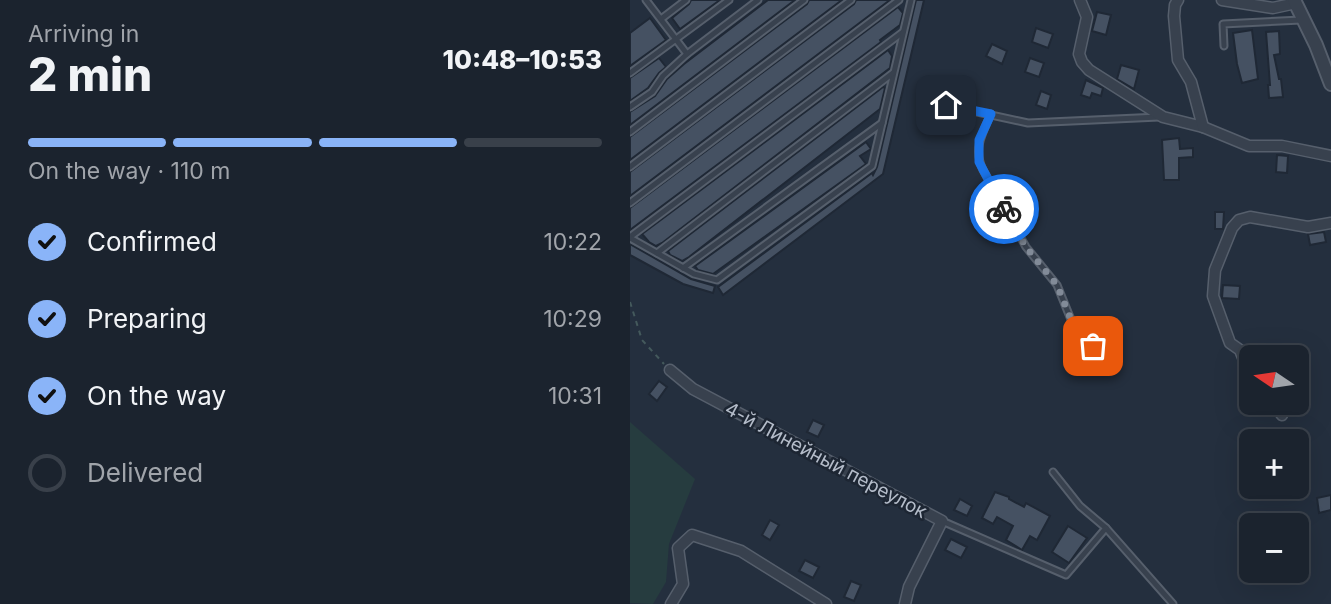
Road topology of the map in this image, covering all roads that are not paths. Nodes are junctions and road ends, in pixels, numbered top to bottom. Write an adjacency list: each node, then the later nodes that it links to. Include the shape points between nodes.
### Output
1 (646, 0): 13 (lane)
2 (686, 0): 13 (lane)
3 (729, 0): 16 (lane)
4 (758, 0): 18 (lane)
5 (804, 0): 29 (lane)
6 (851, 0): 31 (lane)
7 (899, 0): 32 (lane)
8 (911, 0): 15 (lane)
9 (1080, 0): 26 (street, via 1087,17 1079,54 1082,62)
10 (1178, 0): 28 (street, via 1174,16 1178,60 1191,82)
11 (1222, 0): 12 (street, via 1273,8)
12 (1295, 2): 14 (street)
13 (661, 19): 16 (lane)
14 (1304, 20): 17 (lane, via 1223,24); 19 (street)
15 (903, 32): 21 (lane); 34 (lane)
16 (677, 40): 18 (lane); 20 (lane)
17 (1224, 46)
18 (687, 54): 24 (lane, via 652,92)
19 (1326, 54): 23 (street)
20 (630, 73)
21 (893, 73): 27 (lane); 35 (lane)
22 (934, 80): 25 (lane, via 946,105)
23 (1331, 84)
24 (630, 107)
25 (991, 114): 26 (lane, via 1028,122); 38 (lane, via 979,140 979,162 1026,247 1057,285 1074,327)
26 (1163, 117): 28 (street)
27 (882, 123): 36 (lane); 36 (lane, via 872,166 728,272 717,280)
28 (1203, 127): 30 (street, via 1250,146 1282,146)
29 (630, 132)
30 (1331, 156)
31 (630, 167)
32 (630, 204)
33 (1331, 223): 37 (street, via 1308,227 1250,217 1233,228 1215,270 1213,296 1230,343)
34 (630, 238): 35 (lane)
35 (657, 253): 36 (lane)
36 (683, 268)
37 (1239, 349)
38 (1112, 366)
39 (670, 370): 41 (street, 4-й Линейный переулок, via 693,389)
40 (1053, 472): 42 (lane, via 1080,506)
41 (942, 522): 42 (lane, via 1066,575); 45 (street, 4-й Линейный переулок)
42 (1107, 528): 46 (lane)
43 (671, 604): 44 (street, via 682,584 678,548 692,536 741,551)
44 (825, 604)
45 (905, 604)
46 (1173, 604)

